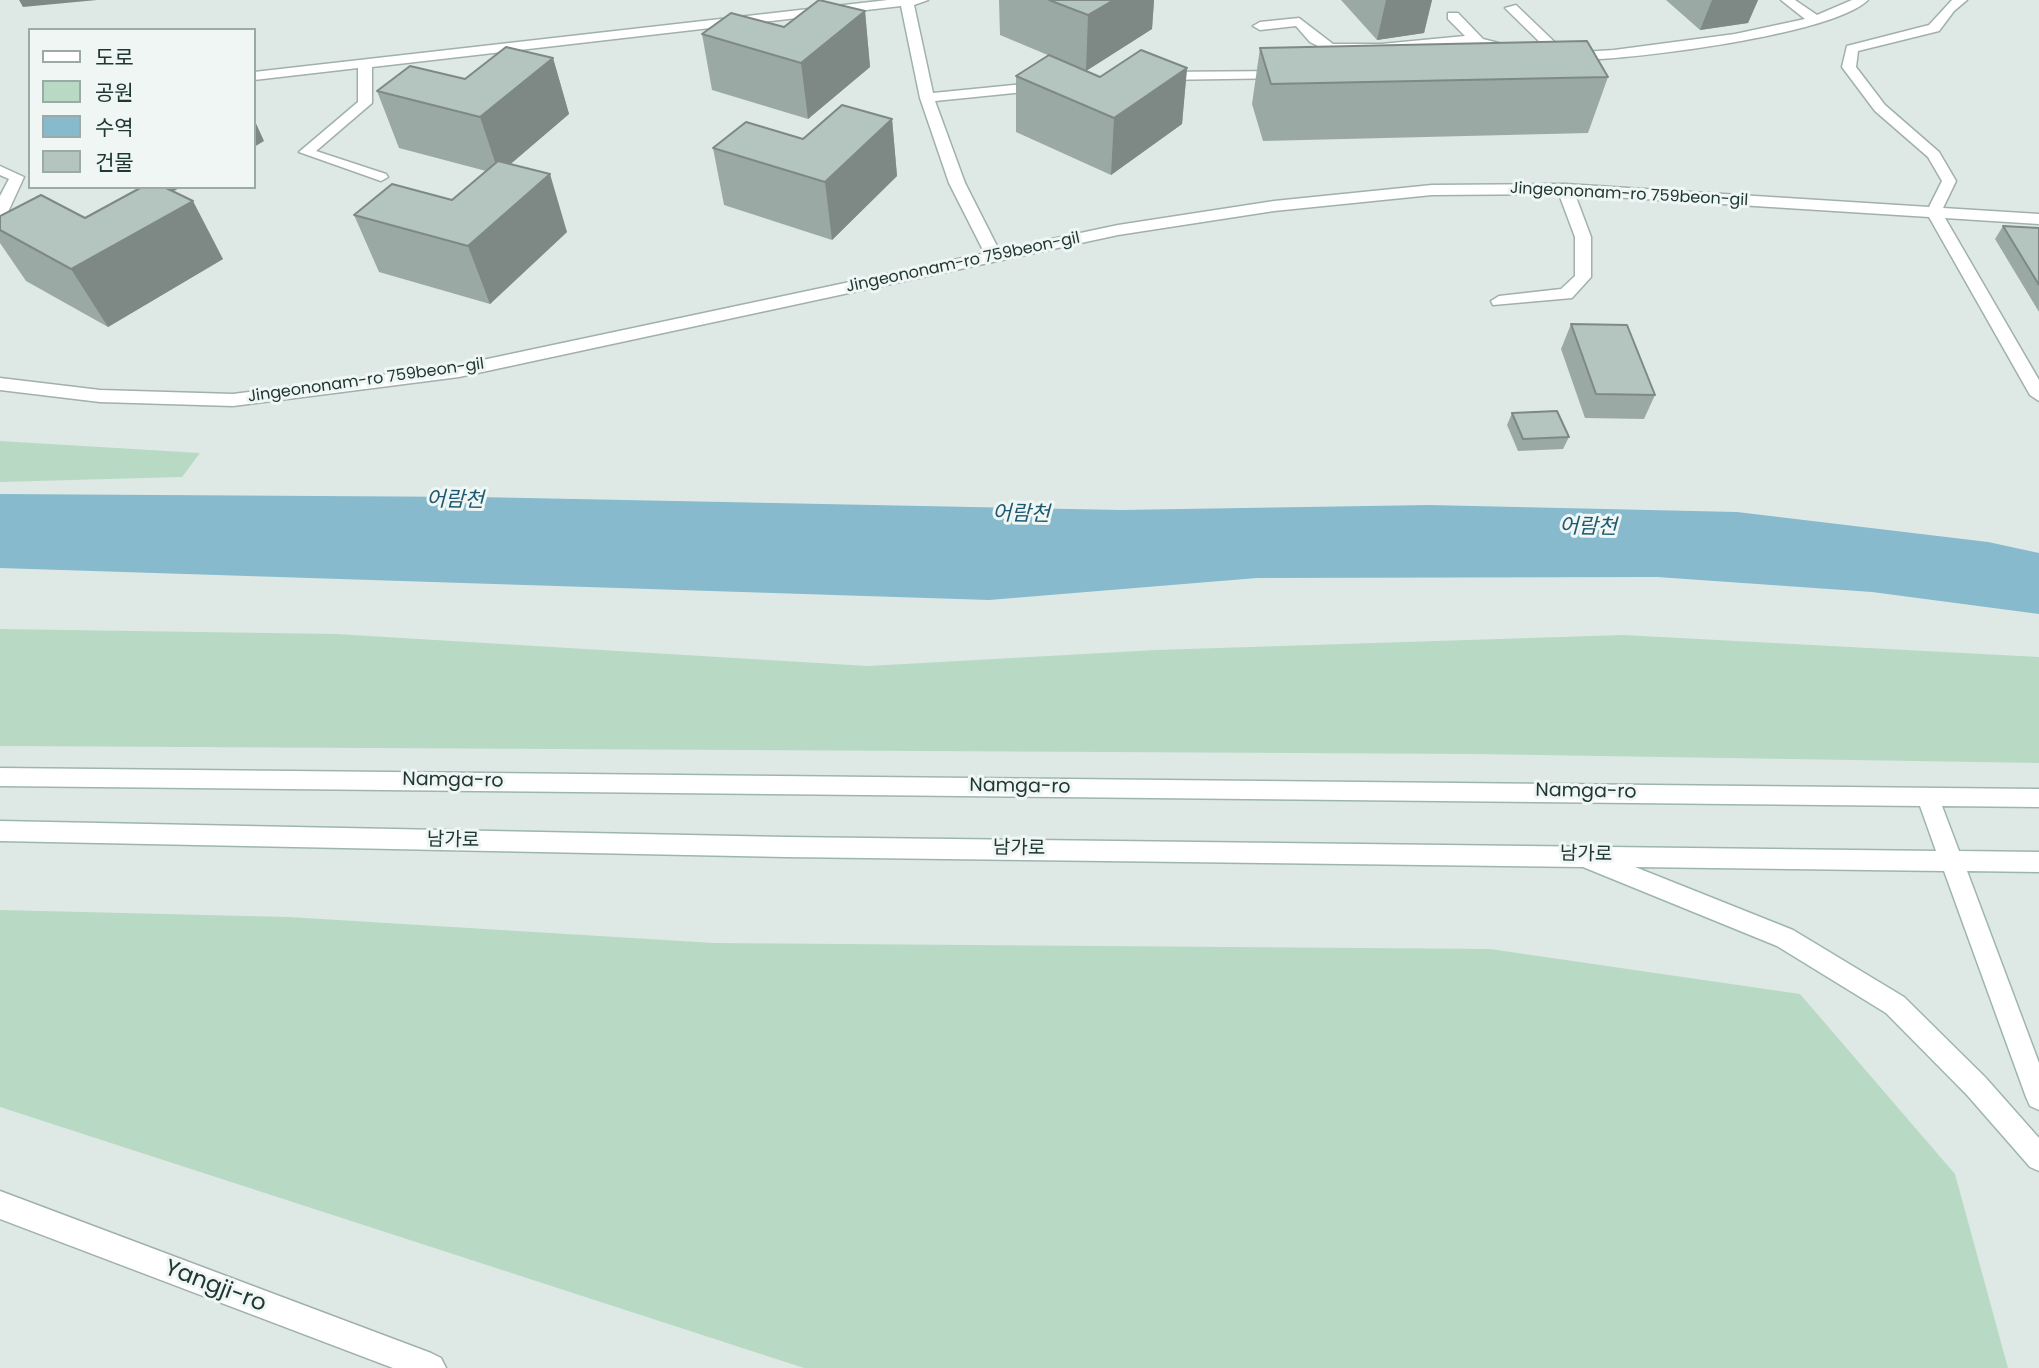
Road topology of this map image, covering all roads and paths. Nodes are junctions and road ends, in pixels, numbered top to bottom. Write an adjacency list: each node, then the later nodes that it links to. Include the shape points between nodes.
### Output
1 (1787, 0): 7 (main road)
2 (1860, 0): 7 (main road)
3 (1961, 0): 22 (main road, via 1934,28 1852,49 1849,67 1881,108 1934,155 1944,172 1949,181)
4 (914, 1): 11 (main road); 16 (main road)
5 (1511, 8): 10 (main road)
6 (1453, 16): 9 (main road)
7 (1814, 19): 10 (main road, via 1701,43 1590,57)
8 (1260, 26): 9 (main road, via 1299,22 1330,48 1381,48 1458,38)
9 (1478, 42): 10 (main road)
10 (1561, 55)
11 (365, 63): 13 (main road); 19 (main road, via 365,103 306,152)
12 (1301, 75): 14 (main road)
13 (256, 76)
14 (1144, 77)
15 (1063, 84): 16 (main road)
16 (927, 98): 24 (main road, via 957,183)
17 (0, 170): 18 (main road)
18 (23, 174): 21 (main road)
19 (381, 177)
20 (1565, 188): 22 (main road, Jingeononam-ro 759beon-gil); 24 (main road, Jingeononam-ro 759beon-gil, via 1432,190 1274,206 1118,230); 25 (main road, via 1583,237 1583,277 1566,294)
21 (0, 212)
22 (1934, 212): 23 (main road, Jingeononam-ro 759beon-gil); 27 (main road)
23 (2039, 219)
24 (994, 256): 26 (main road, Jingeononam-ro 759beon-gil, via 459,372 233,400 100,396)
25 (1499, 301)
26 (0, 384)
27 (2039, 395)
28 (0, 777): 29 (main road, Namga-ro)
29 (1927, 795): 30 (main road, Namga-ro); 33 (main road)
30 (2039, 798)
31 (0, 831): 32 (main road, 남가로, via 786,847)
32 (1576, 855): 33 (main road, 남가로); 36 (main road, via 1786,938 1895,1005)
33 (1951, 861): 34 (main road, 남가로); 35 (main road)
34 (2039, 862)
35 (2039, 1097)
36 (2039, 1158)
37 (0, 1205): 38 (main road, Yangji-ro)
38 (431, 1368)

